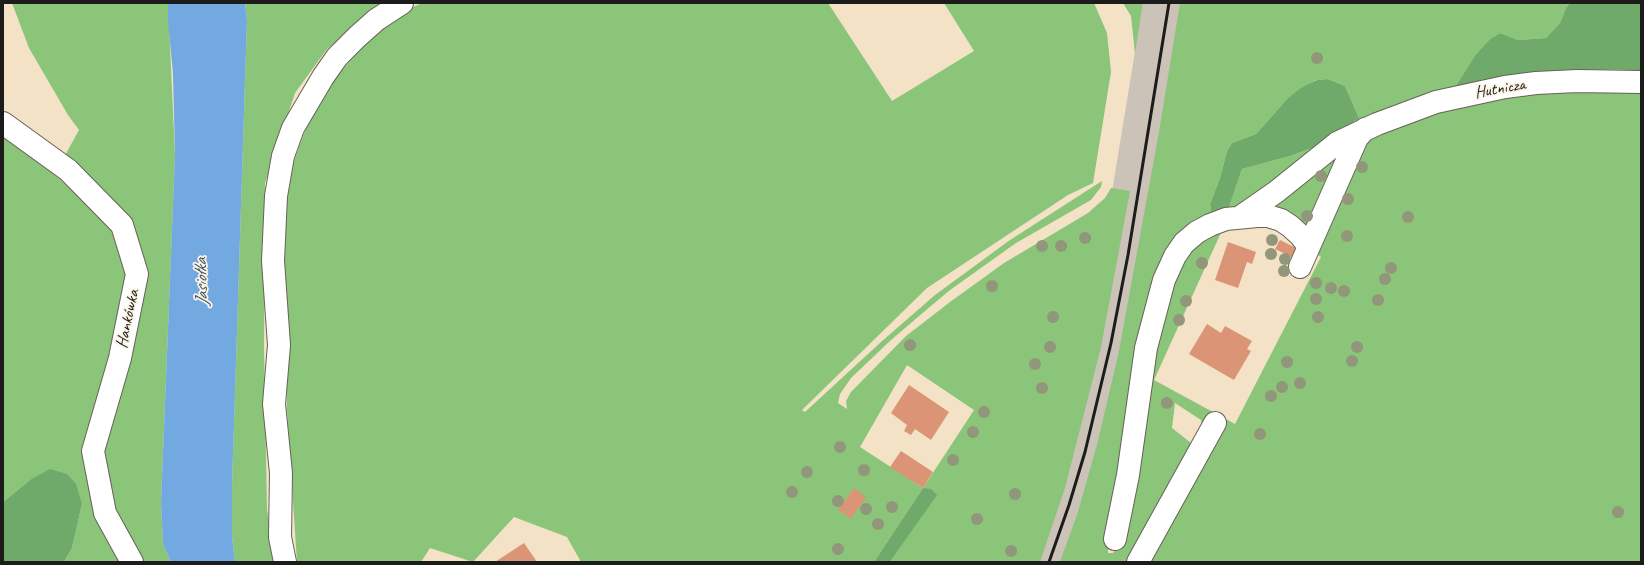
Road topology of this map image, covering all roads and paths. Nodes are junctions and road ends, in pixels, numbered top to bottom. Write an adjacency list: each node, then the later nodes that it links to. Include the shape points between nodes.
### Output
1 (402, 3): 11 (street, via 376,20 338,56 293,128 283,156 276,196 273,261 279,345 274,404 281,473 280,537)
2 (1641, 82): 4 (street, Hutnicza, via 1577,81 1505,87 1436,102)
3 (3, 123): 10 (street, Hankówka, via 68,170 122,225 137,274 120,358 93,451 105,513)
4 (1365, 129): 5 (street, Hutnicza, via 1337,143 1262,203); 6 (street, via 1357,138)
5 (1240, 217): 6 (street, via 1268,216 1280,220 1300,235); 9 (street, via 1210,225 1197,232 1175,256 1164,280 1146,348 1128,475)
6 (1309, 247): 7 (street)
7 (1300, 267)
8 (1215, 423): 12 (street)
9 (1115, 540)
10 (132, 562)
11 (284, 562)
12 (1138, 562)

